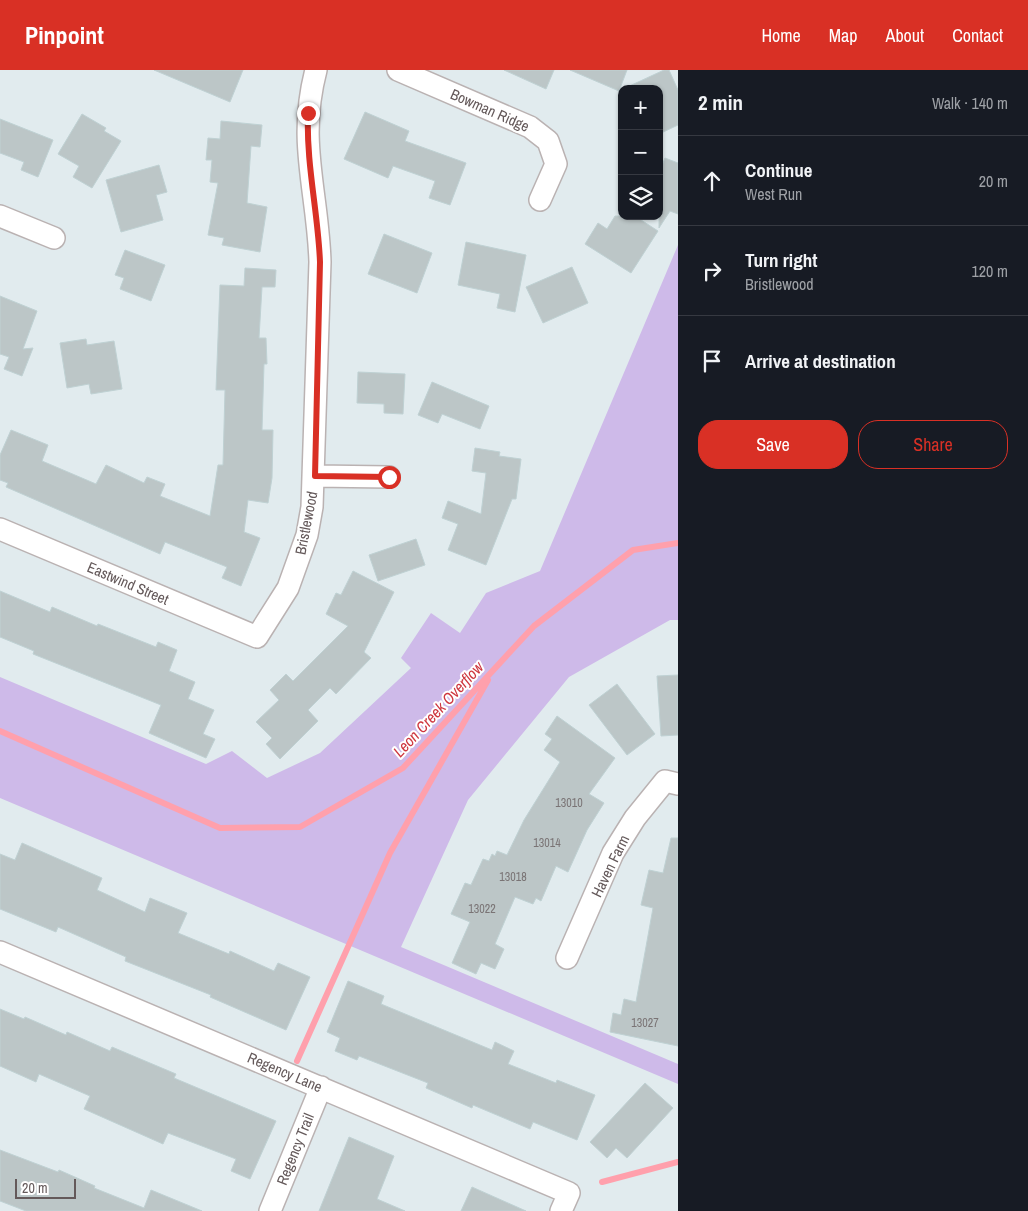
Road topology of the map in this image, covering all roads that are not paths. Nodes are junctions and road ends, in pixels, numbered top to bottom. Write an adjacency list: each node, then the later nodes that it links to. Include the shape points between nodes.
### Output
1 (316, 70): 6 (street, Bristlewood, via 308,113 307,141 320,262)
2 (398, 70): 3 (street, Bowman Ridge, via 530,127 548,141 556,164)
3 (540, 200)
4 (0, 216): 5 (street)
5 (54, 238)
6 (315, 476): 7 (street); 9 (street, Bristlewood, via 312,507 299,562 274,613)
7 (389, 477)
8 (0, 529): 9 (street, Eastwind Street)
9 (257, 637)
10 (671, 783): 12 (street, Haven Farm, via 635,818 613,853)
11 (0, 952): 13 (street, Regency Lane)
12 (567, 958)
13 (321, 1087): 14 (street, Regency Lane); 15 (street, Regency Trail)
14 (565, 1202)
15 (270, 1211)

